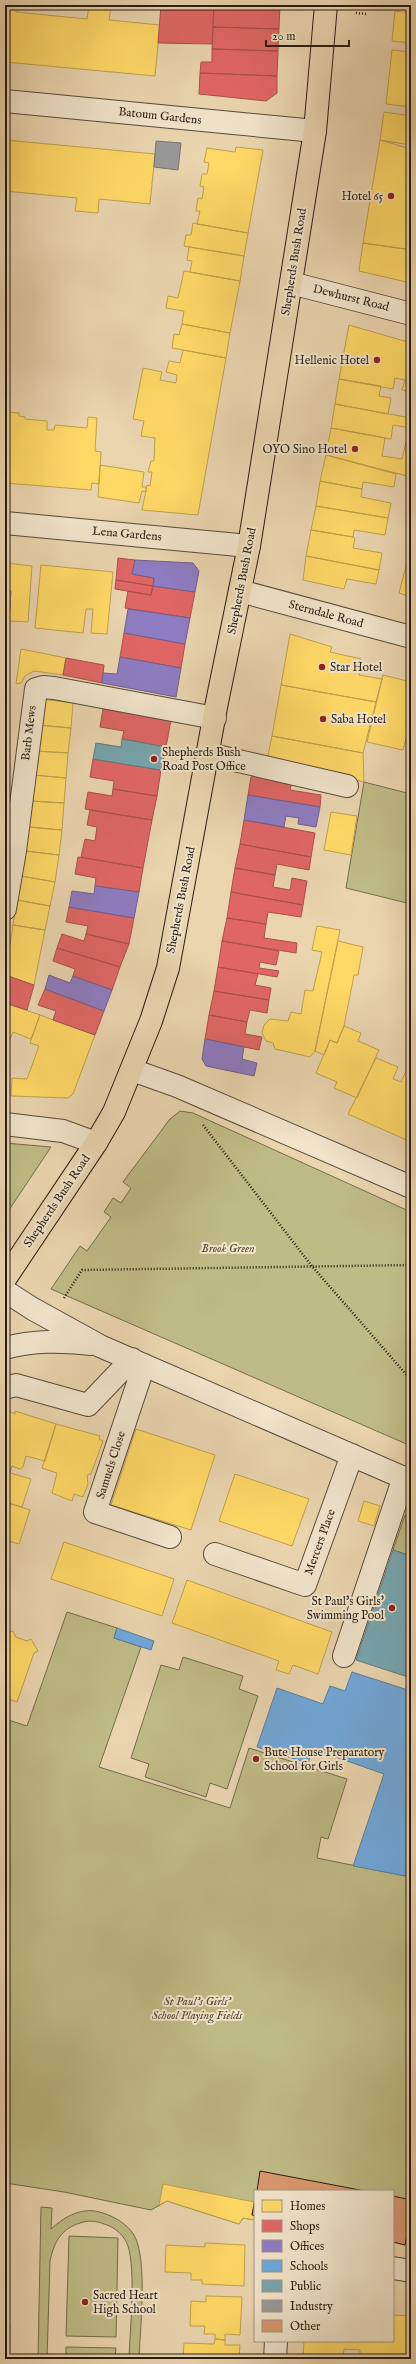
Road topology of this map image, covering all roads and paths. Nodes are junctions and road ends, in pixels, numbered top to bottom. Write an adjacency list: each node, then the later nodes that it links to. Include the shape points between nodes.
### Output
1 (326, 5): 7 (main road, Shepherds Bush Road)
2 (286, 7): 3 (path)
3 (293, 7)
4 (356, 13): 5 (path)
5 (366, 14)
6 (5, 101): 7 (street, Batoum Gardens)
7 (315, 131): 8 (main road, Shepherds Bush Road)
8 (291, 283): 9 (street, Dewhurst Road); 11 (main road, Shepherds Bush Road)
9 (411, 314)
10 (5, 523): 11 (street, Lena Gardens)
11 (249, 546): 12 (main road, Shepherds Bush Road)
12 (240, 591): 13 (street, Sterndale Road); 14 (main road, Shepherds Bush Road)
13 (411, 637)
14 (214, 718): 15 (main road, Shepherds Bush Road); 17 (street, Barb Mews, via 54,688 42,687 36,690)
15 (208, 754): 16 (street); 18 (main road, Shepherds Bush Road, via 168,968)
16 (347, 786)
17 (5, 909)
18 (132, 1070): 21 (main road, Shepherds Bush Road, via 114,1112); 22 (street, via 177,1086)
19 (198, 1119): 23 (path)
20 (5, 1124): 21 (street, Shepherds Bush Road, via 63,1131)
21 (96, 1143): 25 (main road, Shepherds Bush Road)
22 (411, 1187)
23 (312, 1265): 24 (path); 27 (path, via 82,1270 63,1300); 31 (path)
24 (411, 1265)
25 (5, 1279)
26 (5, 1291): 28 (street)
27 (57, 1297)
28 (100, 1346): 29 (street, via 57,1341); 30 (street)
29 (5, 1348)
30 (138, 1362): 32 (street, via 88,1405 16,1385); 33 (street); 35 (street, Samuels Close, via 95,1512)
31 (411, 1380)
32 (5, 1388)
33 (352, 1455): 34 (street); 36 (street, Mercers Place, via 305,1585)
34 (407, 1479): 37 (street)
35 (170, 1537)
36 (215, 1554)
37 (344, 1656)
38 (394, 2268): 39 (street)
39 (411, 2271)
40 (276, 2342): 41 (street)
41 (275, 2359)

